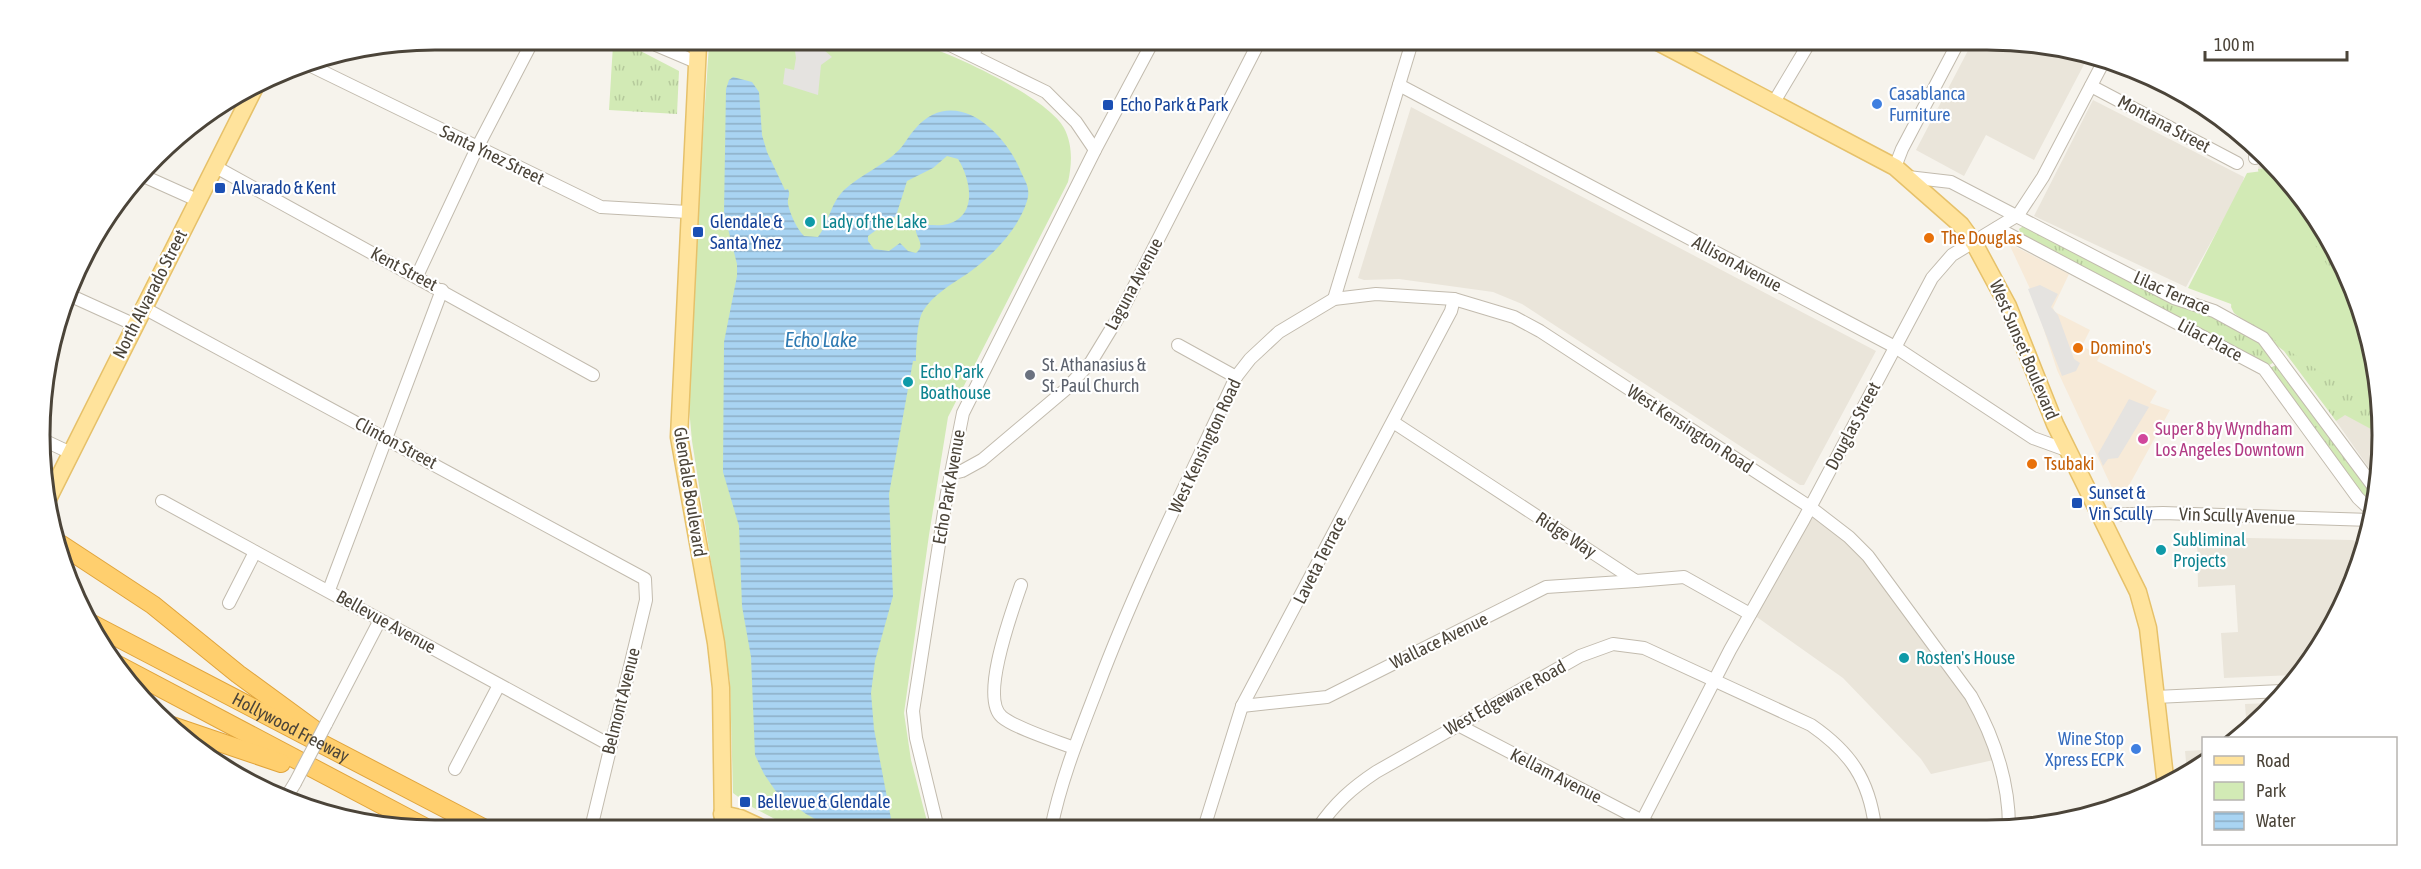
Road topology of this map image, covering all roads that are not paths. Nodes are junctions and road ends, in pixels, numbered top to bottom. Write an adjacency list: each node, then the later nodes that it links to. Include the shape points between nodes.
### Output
1 (528, 50): 20 (street)
2 (668, 50): 13 (street)
3 (697, 50): 13 (main road, Glendale Boulevard)
4 (960, 50): 12 (street)
5 (976, 50): 12 (street)
6 (1148, 50): 21 (street, Echo Park Avenue)
7 (1255, 50): 47 (street, Laguna Avenue, via 1092,362 982,460)
8 (1410, 50): 16 (street)
9 (1673, 50): 19 (main road, West Sunset Boulevard)
10 (1805, 50): 19 (street)
11 (1954, 50): 24 (street, via 1902,149)
12 (972, 56): 21 (street, via 1046,92 1076,122)
13 (696, 62): 27 (main road, Glendale Boulevard)
14 (2101, 67): 17 (street, Douglas Street)
15 (316, 69): 20 (street, Santa Ynez Street)
16 (1399, 86): 34 (street); 39 (street, Allison Avenue)
17 (2091, 86): 22 (street, Montana Street); 28 (street, Douglas Street, via 2043,177)
18 (250, 97): 23 (main road, North Alvarado Street)
19 (1774, 102): 24 (main road, West Sunset Boulevard)
20 (477, 148): 27 (street, Santa Ynez Street, via 601,207); 31 (street)
21 (1095, 150): 47 (street, Echo Park Avenue, via 969,397)
22 (2237, 163)
23 (214, 166): 26 (main road, North Alvarado Street); 31 (street, Kent Street)
24 (1902, 172): 28 (street, Lilac Terrace, via 1951,182); 30 (main road, West Sunset Boulevard, via 1961,225)
25 (148, 178): 26 (street)
26 (197, 201): 36 (main road, North Alvarado Street)
27 (688, 212): 84 (main road, Glendale Boulevard, via 679,437 716,643 723,707)
28 (2018, 215): 29 (street, Douglas Street); 48 (street, Lilac Terrace, via 2174,298 2214,311 2263,338)
29 (1997, 228): 30 (street, Douglas Street); 51 (street, Lilac Place, via 2264,369)
30 (1974, 243): 39 (street, Douglas Street, via 1941,266); 45 (main road, West Sunset Boulevard, via 2008,306 2041,395)
31 (417, 276): 32 (street, Kent Street)
32 (442, 290): 40 (street, Kent Street); 43 (street)
33 (75, 298): 37 (street)
34 (1334, 299): 35 (street, West Kensington Road, via 1376,294); 41 (street, West Kensington Road, via 1279,332 1250,358)
35 (1454, 299): 42 (street, Laveta Terrace); 52 (street, West Kensington Road, via 1514,317 1540,331)
36 (142, 307): 37 (main road, North Alvarado Street); 43 (street, Clinton Street)
37 (133, 324): 46 (main road, North Alvarado Street)
38 (1178, 345): 41 (street)
39 (1895, 347): 45 (street, Allison Avenue, via 2033,438); 52 (street, Douglas Street)
40 (593, 375)
41 (1236, 377): 74 (street, West Kensington Road, via 1123,621)
42 (1393, 422): 57 (street, Ridge Way); 70 (street, Laveta Terrace)
43 (386, 438): 58 (street, Clinton Street, via 634,571); 60 (street)
44 (50, 444): 46 (street)
45 (2068, 451): 53 (main road, West Sunset Boulevard)
46 (71, 453): 49 (main road, North Alvarado Street)
47 (950, 474): 85 (street, Echo Park Avenue, via 913,711)
48 (2369, 480)
49 (53, 488)
50 (162, 501): 56 (street, Bellevue Avenue)
51 (2365, 504)
52 (1810, 507): 62 (street, Douglas Street); 81 (street, West Kensington Road, via 1868,556 1971,696 1995,747 2005,784)
53 (2102, 515): 54 (street, Vin Scully Avenue, via 2163,513); 69 (main road, West Sunset Boulevard, via 2143,608)
54 (2362, 520)
55 (67, 549): 76 (highway, via 153,605 254,686)
56 (255, 552): 60 (street, Bellevue Avenue); 61 (street)
57 (1636, 581): 62 (street, via 1684,577); 70 (street, Wallace Avenue, via 1546,587 1327,697)
58 (646, 583): 73 (street, Belmont Avenue, via 646,600)
59 (1021, 585): 74 (street, via 1002,638 995,704 1003,718)
60 (329, 590): 63 (street, Bellevue Avenue)
61 (229, 603)
62 (1750, 614): 66 (street, Douglas Street)
63 (380, 620): 67 (street, Bellevue Avenue); 78 (street, bridge)
64 (103, 630): 76 (highway, Hollywood Freeway)
65 (132, 673): 79 (highway, Hollywood Freeway)
66 (1715, 681): 71 (street, West Edgeware Road, via 1644,648 1613,644 1580,656); 90 (street, Douglas Street); 91 (street, West Edgeware Road, via 1811,724 1834,740 1862,779)
67 (499, 685): 73 (street, Bellevue Avenue); 75 (street)
68 (2273, 691): 69 (street)
69 (2156, 697): 77 (main road, West Sunset Boulevard)
70 (1242, 706): 87 (street, Laveta Terrace)
71 (1458, 725): 88 (street, West Edgeware Road, via 1351,788); 89 (street, Kellam Avenue)
72 (190, 731): 79 (highway, via 247,749)
73 (610, 745): 83 (street, Belmont Avenue)
74 (1074, 748): 86 (street, West Kensington Road)
75 (455, 768)
76 (374, 773): 82 (highway, Hollywood Freeway)
77 (2165, 776)
78 (291, 791)
79 (369, 799): 80 (highway, Hollywood Freeway)
80 (404, 818)
81 (2008, 819)
82 (468, 820)
83 (593, 820)
84 (723, 820)
85 (936, 820)
86 (1053, 820)
87 (1206, 820)
88 (1324, 820)
89 (1633, 820)
90 (1642, 820)
91 (1874, 820)

